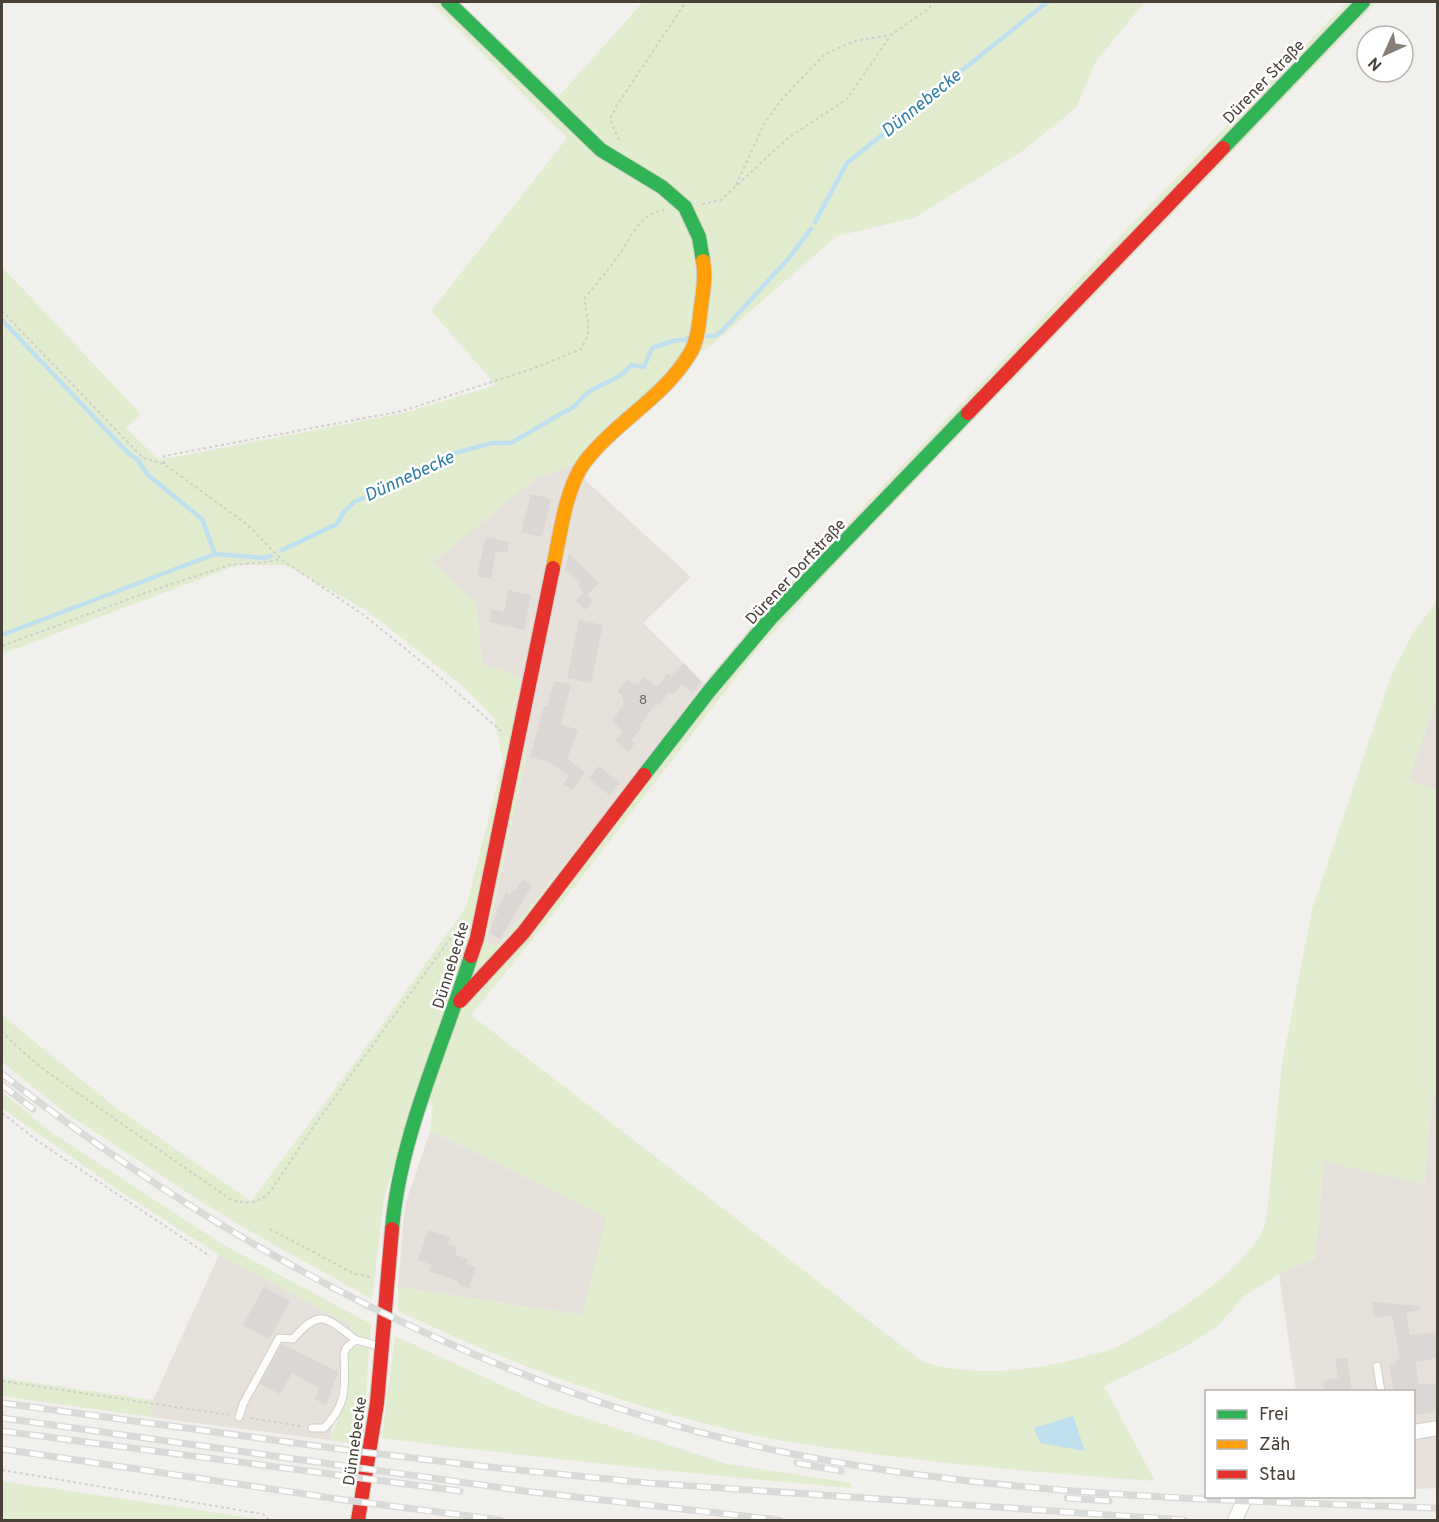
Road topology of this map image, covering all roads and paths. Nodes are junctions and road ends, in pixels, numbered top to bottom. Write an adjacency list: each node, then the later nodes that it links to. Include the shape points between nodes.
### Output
1 (448, 2): 6 (street, Dünnebecke, via 572,123)
2 (686, 2): 6 (path, via 610,119)
3 (935, 2): 5 (path)
4 (1363, 2): 7 (street, Dürener Straße)
5 (891, 35): 8 (path, via 847,99 788,138); 8 (path, via 855,41 825,54 764,124)
6 (630, 168): 9 (street, Dünnebecke, via 662,187)
7 (1186, 184): 16 (street, Dürener Dorfstraße, via 770,619 523,933)
8 (735, 187): 9 (path, via 721,200)
9 (685, 207): 11 (path, via 657,211 628,237 620,254 584,300 588,335 581,349 402,411 164,456); 14 (street, Dünnebecke, via 699,237 704,266 699,326 690,354 668,381 595,450 577,476 561,530)
10 (2, 311): 11 (path, via 143,458)
11 (164, 464): 12 (path, via 248,525)
12 (281, 559): 13 (path, via 229,565); 14 (path, via 365,616)
13 (2, 646)
14 (517, 746): 15 (street, Dünnebecke)
15 (479, 928): 16 (street, Dünnebecke); 17 (path, via 462,928 453,935 270,1192 252,1203 231,1199 43,1069)
16 (456, 1005): 23 (street, Dünnebecke, via 423,1096 394,1201)
17 (2, 1030)
18 (2, 1113): 20 (path)
19 (270, 1229): 21 (path, via 353,1273)
20 (210, 1256)
21 (379, 1279)
22 (357, 1340): 23 (lane); 27 (lane, via 328,1320 318,1318 306,1324 293,1339 279,1338); 28 (lane, via 344,1354 345,1396 341,1404 324,1428)
23 (382, 1347): 34 (street, Dünnebecke)
24 (1377, 1366): 26 (lane)
25 (2, 1381): 27 (path)
26 (1381, 1390)
27 (239, 1417): 28 (path)
28 (312, 1428)
29 (1437, 1428): 30 (street)
30 (1415, 1432)
31 (2, 1470): 33 (path, via 262,1514)
32 (1246, 1498): 35 (street)
33 (269, 1521)
34 (358, 1521)
35 (1235, 1521)

